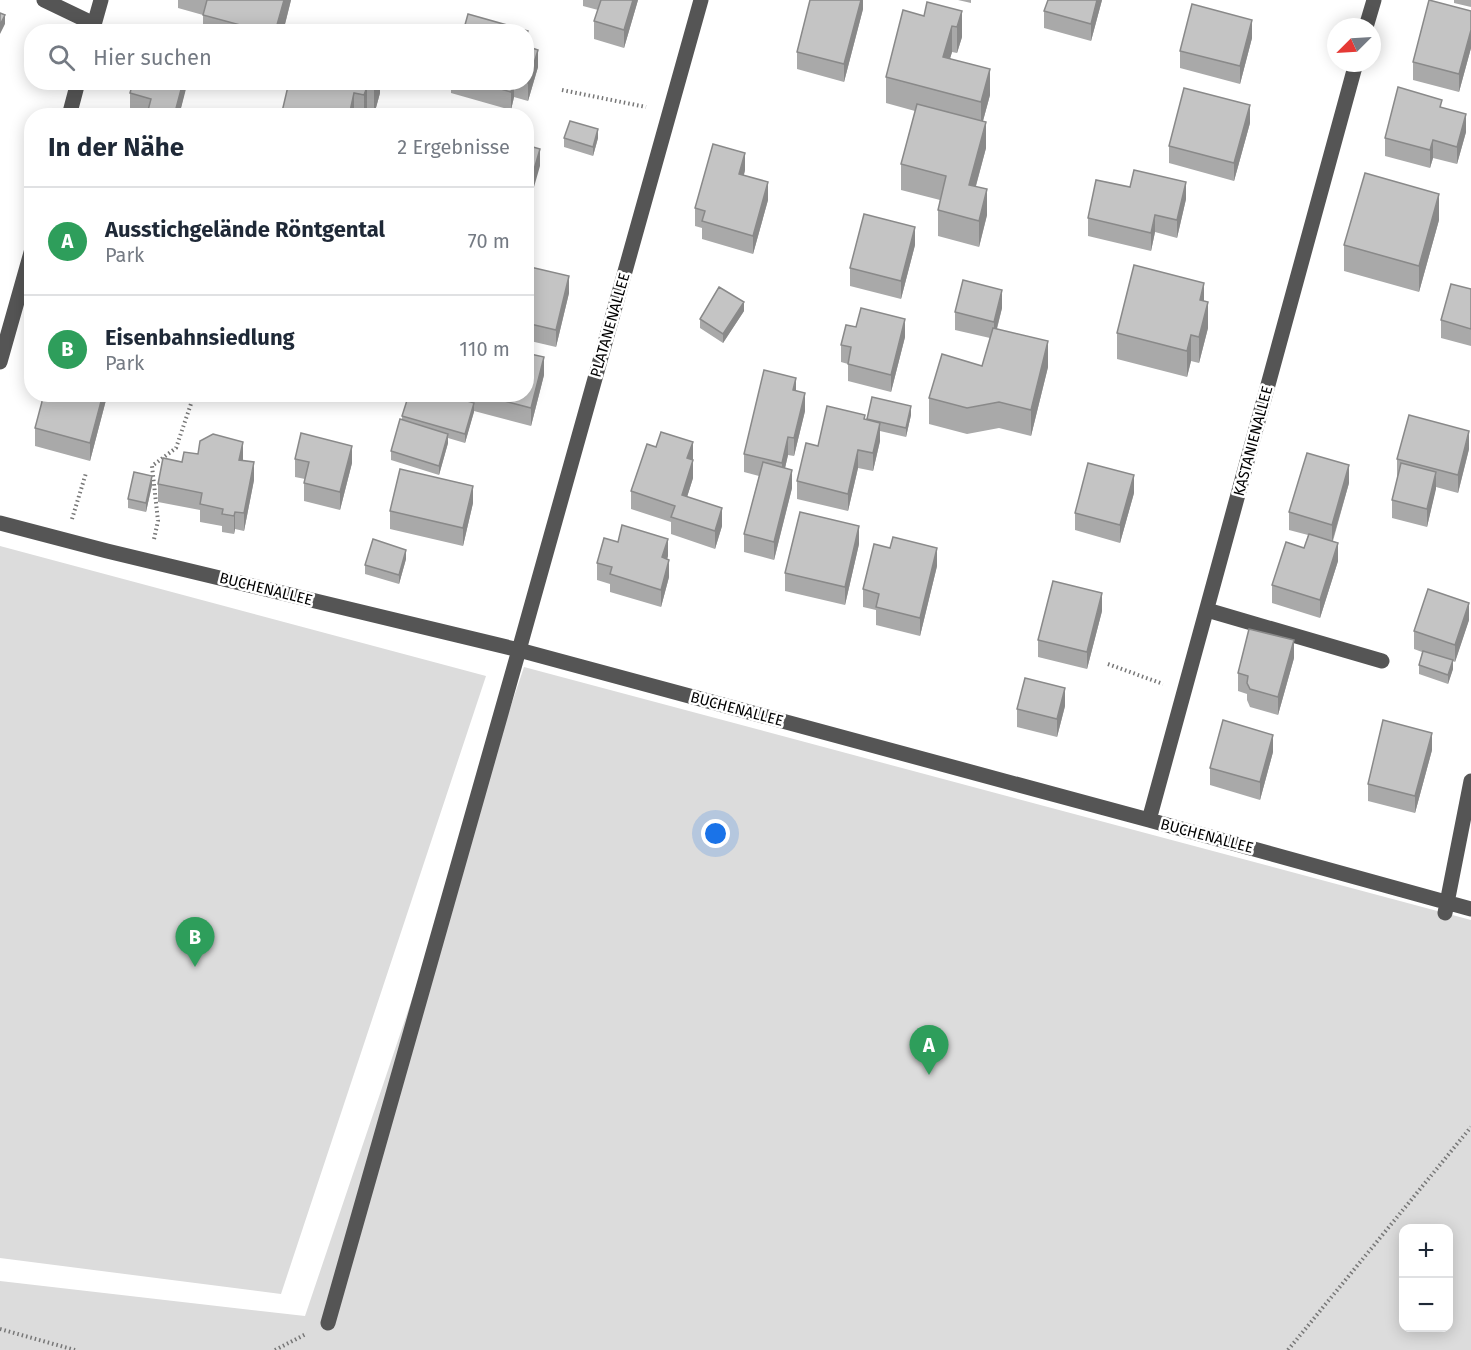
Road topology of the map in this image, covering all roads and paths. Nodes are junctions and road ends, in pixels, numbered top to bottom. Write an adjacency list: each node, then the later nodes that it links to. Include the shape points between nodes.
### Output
1 (44, 0): 6 (street)
2 (101, 0): 7 (street)
3 (701, 0): 12 (street, PLATANENALLEE)
4 (1374, 0): 5 (street)
5 (1369, 18)
6 (86, 24)
7 (94, 24)
8 (1354, 72): 20 (street, KASTANIENALLEE)
9 (76, 90): 11 (street)
10 (562, 90): 12 (path)
11 (71, 108)
12 (670, 111): 21 (street, PLATANENALLEE)
13 (24, 277): 14 (street)
14 (0, 362)
15 (192, 402): 19 (path, via 176,448 152,466 158,521)
16 (86, 473): 18 (path)
17 (0, 523): 18 (street, BUCHENALLEE)
18 (65, 540): 19 (street, BUCHENALLEE)
19 (149, 561): 21 (street, BUCHENALLEE)
20 (1207, 609): 22 (street); 24 (street, KASTANIENALLEE)
21 (519, 650): 26 (street, BUCHENALLEE); 30 (street, PLATANENALLEE)
22 (1382, 661)
23 (1108, 664): 24 (path)
24 (1184, 692): 26 (street, KASTANIENALLEE)
25 (1471, 781): 27 (street)
26 (1149, 819): 27 (street, BUCHENALLEE)
27 (1446, 908): 28 (street, BUCHENALLEE)
28 (1471, 909)
29 (1471, 1127): 34 (path)
30 (328, 1323): 33 (path)
31 (0, 1329): 32 (path)
32 (75, 1350)
33 (275, 1350)
34 (1288, 1350)

